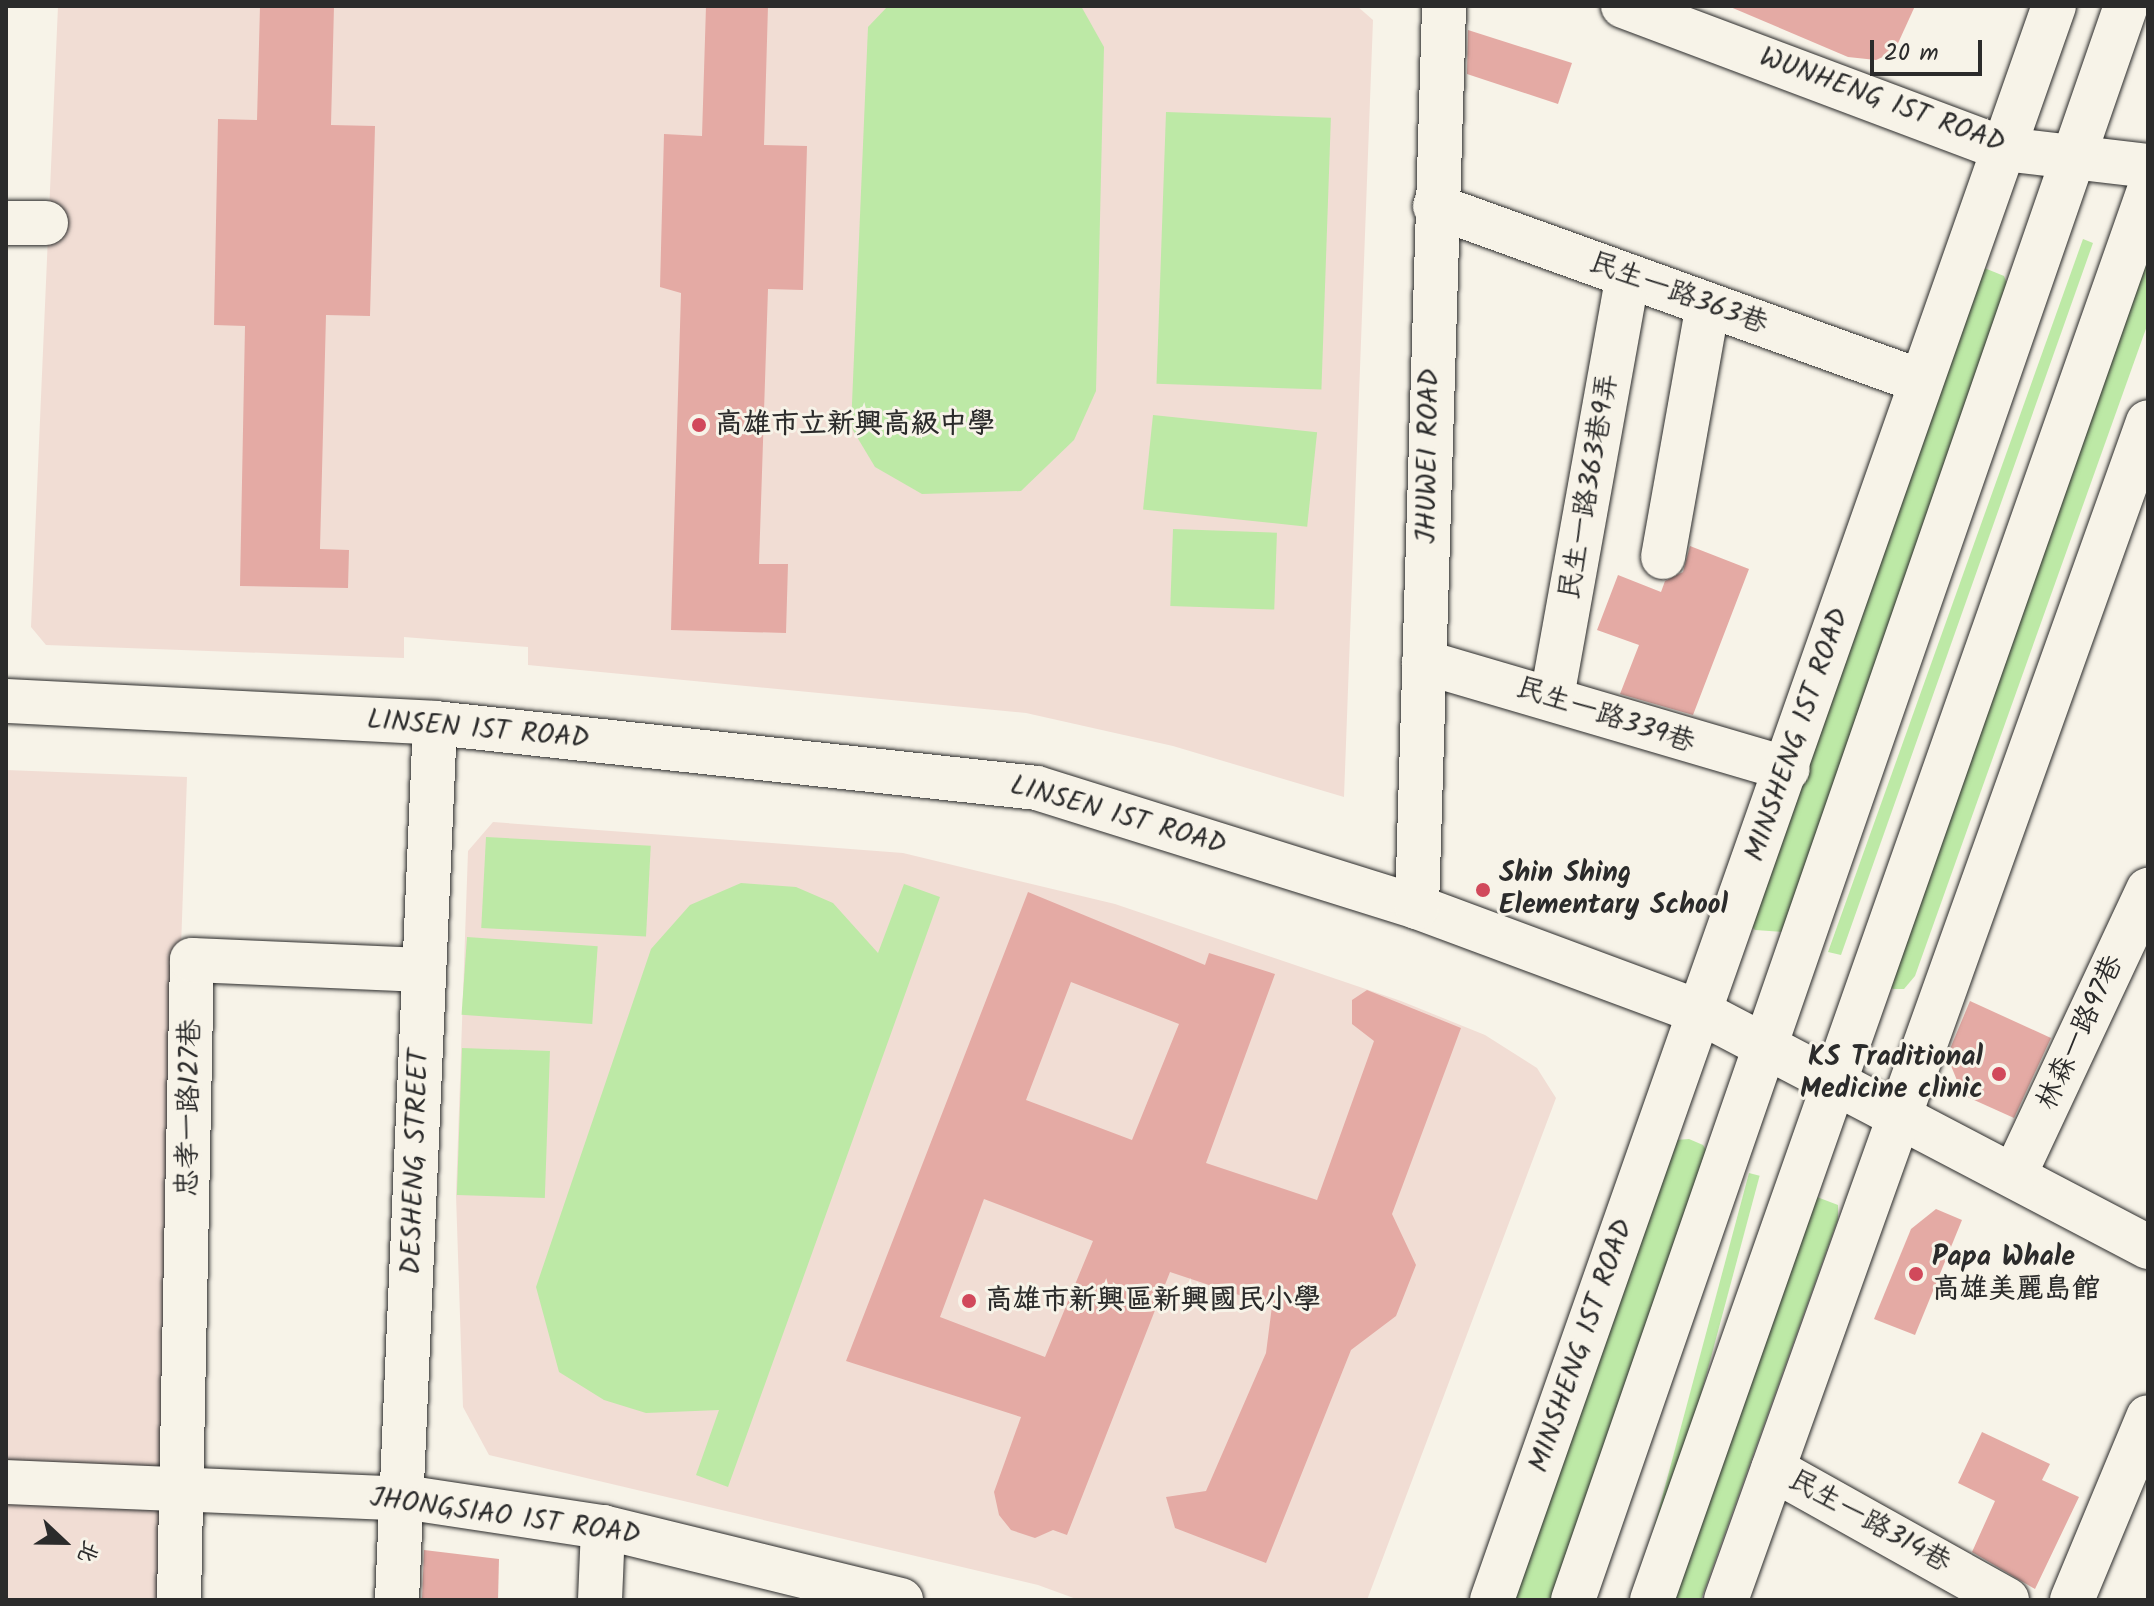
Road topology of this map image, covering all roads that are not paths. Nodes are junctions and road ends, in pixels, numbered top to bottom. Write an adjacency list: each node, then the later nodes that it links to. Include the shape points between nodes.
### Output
1 (1444, 6): 9 (street, JHUWEI ROAD)
2 (1623, 6): 5 (street, WUNHENG 1ST ROAD)
3 (2054, 6): 5 (street, MINSHENG 1ST ROAD)
4 (2126, 6): 6 (street)
5 (2004, 149): 6 (street, WUNHENG 1ST ROAD); 12 (street, MINSHENG 1ST ROAD)
6 (2076, 154): 7 (street, WUNHENG 1ST ROAD); 24 (street)
7 (2148, 166)
8 (2148, 193): 25 (street)
9 (1435, 206): 10 (street, 民生一路363巷); 15 (street, JHUWEI ROAD)
10 (1628, 276): 11 (street, 民生一路363巷); 16 (street, 民生一路363巷9弄)
11 (1708, 305): 12 (street, 民生一路363巷); 14 (street)
12 (1920, 381): 19 (street, MINSHENG 1ST ROAD)
13 (2148, 422): 26 (street)
14 (1663, 557)
15 (1424, 662): 16 (street, 民生一路339巷); 21 (street, JHUWEI ROAD)
16 (1552, 697): 19 (street, 民生一路339巷)
17 (6, 701): 18 (street, LINSEN 1ST ROAD)
18 (435, 723): 21 (street, LINSEN 1ST ROAD, via 1037,788); 22 (street, DESHENG STREET)
19 (1788, 769): 23 (street, MINSHENG 1ST ROAD)
20 (2148, 890): 27 (street, 林森一路97巷)
21 (1417, 907): 23 (street, LINSEN 1ST ROAD)
22 (424, 970): 32 (street, 忠孝一路127巷, via 192,960); 33 (street, DESHENG STREET)
23 (1700, 1012): 24 (street, LINSEN 1ST ROAD); 40 (street, MINSHENG 1ST ROAD)
24 (1764, 1047): 25 (street, LINSEN 1ST ROAD); 41 (street)
25 (1836, 1082): 26 (street, LINSEN 1ST ROAD); 42 (street)
26 (1899, 1115): 27 (street, LINSEN 1ST ROAD); 30 (street)
27 (2014, 1176): 28 (street, LINSEN 1ST ROAD)
28 (2148, 1247)
29 (2148, 1417): 45 (street)
30 (1773, 1469): 43 (street); 44 (street, 民生一路314巷)
31 (6, 1482): 32 (street, JHONGSIAO 1ST ROAD)
32 (184, 1489): 33 (street, JHONGSIAO 1ST ROAD); 36 (street)
33 (402, 1497): 34 (street, JHONGSIAO 1ST ROAD); 37 (street, DESHENG STREET)
34 (603, 1527): 35 (street, JHONGSIAO 1ST ROAD); 38 (street)
35 (816, 1589): 39 (street, JHONGSIAO 1ST ROAD)
36 (179, 1600)
37 (397, 1600)
38 (600, 1600)
39 (901, 1600)
40 (1492, 1600)
41 (1573, 1600)
42 (1652, 1600)
43 (1726, 1600)
44 (2007, 1600)
45 (2072, 1600)

